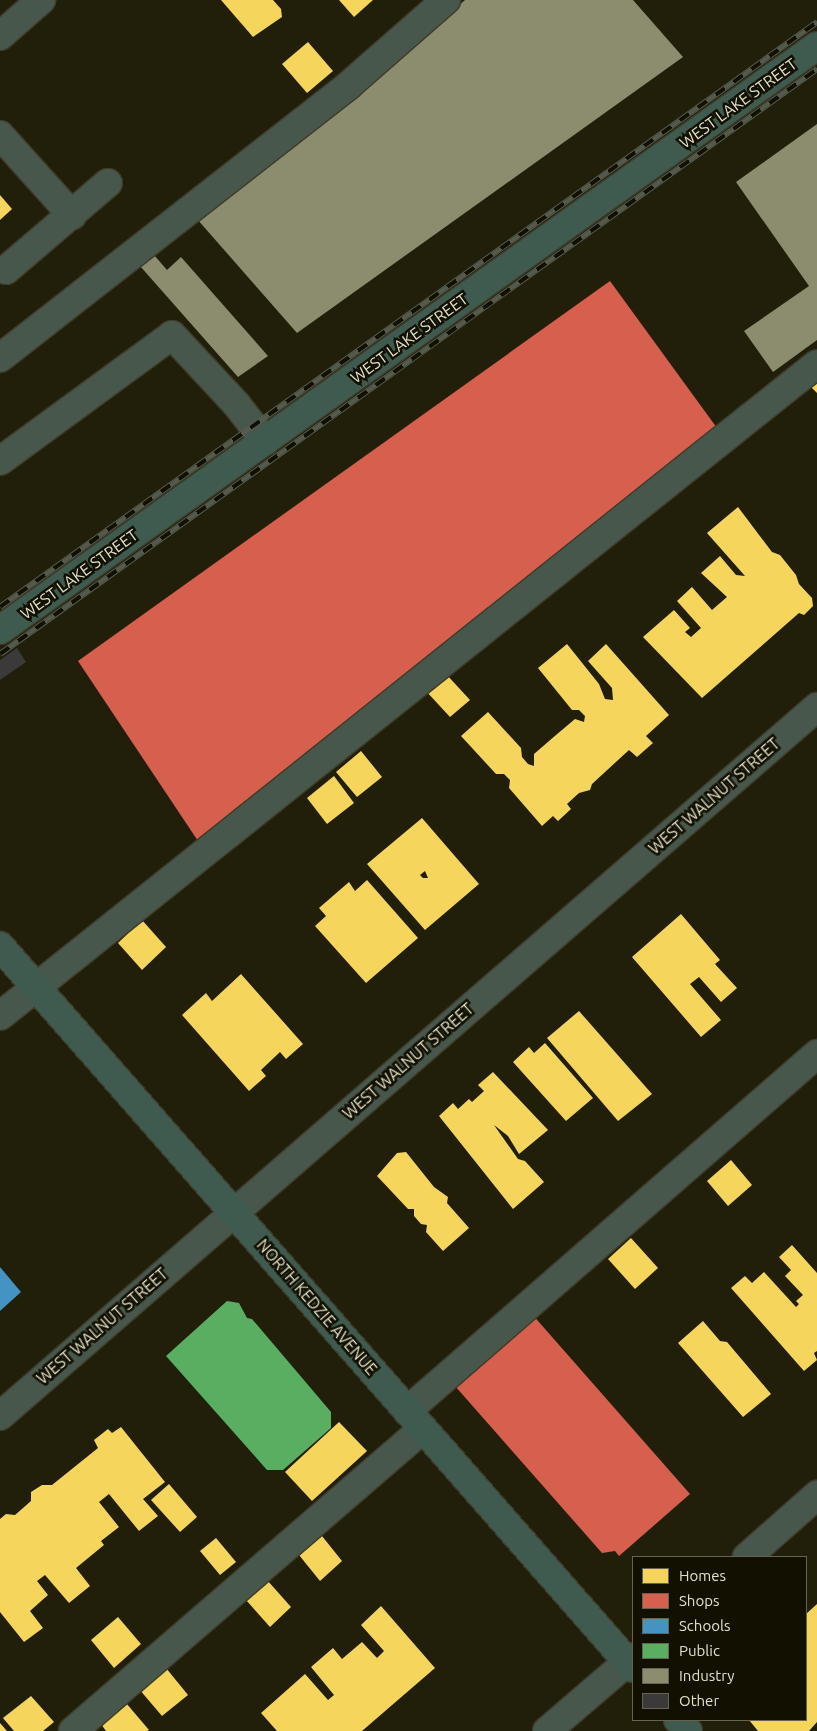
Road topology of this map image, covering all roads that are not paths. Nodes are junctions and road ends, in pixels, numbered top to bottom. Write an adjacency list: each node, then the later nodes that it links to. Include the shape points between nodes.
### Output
1 (41, 0): 3 (street)
2 (446, 0): 9 (street, via 349,85)
3 (0, 36)
4 (817, 46): 11 (main road, WEST LAKE STREET)
5 (0, 135): 7 (street)
6 (108, 183): 7 (street)
7 (72, 216): 8 (street)
8 (6, 270)
9 (0, 358)
10 (817, 364): 16 (street)
11 (265, 441): 12 (street, via 237,405 172,335); 13 (main road, WEST LAKE STREET)
12 (0, 462)
13 (0, 630)
14 (817, 707): 19 (street, WEST WALNUT STREET)
15 (0, 946): 16 (main road, NORTH KEDZIE AVENUE)
16 (36, 986): 17 (street); 19 (main road, NORTH KEDZIE AVENUE)
17 (0, 1016)
18 (817, 1054): 21 (street)
19 (234, 1212): 20 (street, WEST WALNUT STREET); 21 (main road, NORTH KEDZIE AVENUE)
20 (0, 1416)
21 (415, 1420): 24 (main road, NORTH KEDZIE AVENUE); 26 (street)
22 (817, 1496): 23 (street)
23 (748, 1556)
24 (631, 1662): 27 (street)
25 (679, 1721): 28 (main road)
26 (73, 1731)
27 (547, 1731)
28 (688, 1731)

